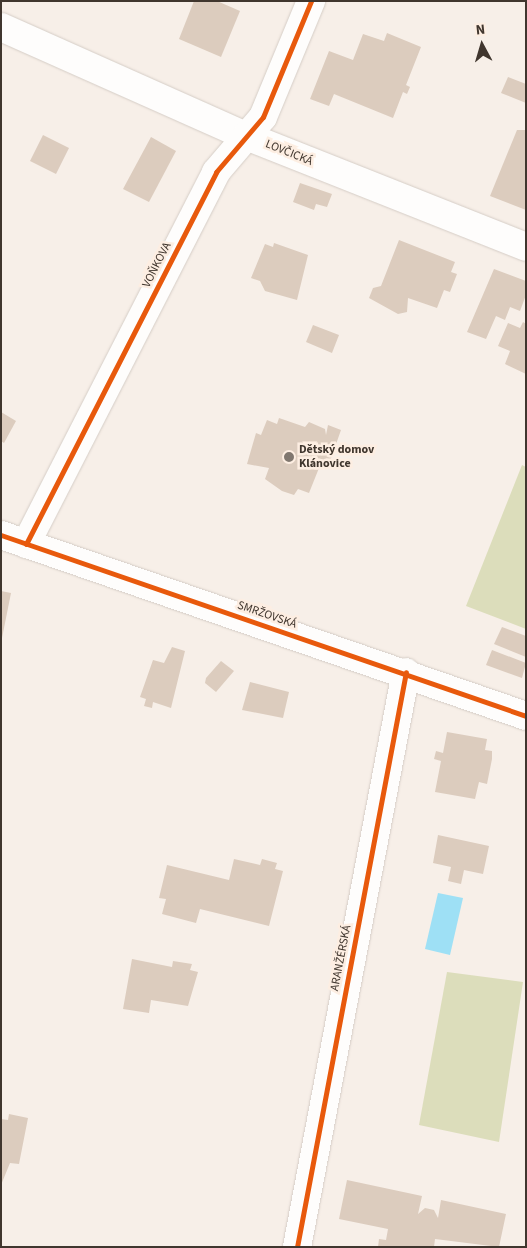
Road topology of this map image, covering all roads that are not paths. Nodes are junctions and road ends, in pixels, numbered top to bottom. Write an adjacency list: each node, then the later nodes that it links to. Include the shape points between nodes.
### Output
1 (311, 1): 3 (street, VOŇKOVA, via 263,117)
2 (1, 27): 3 (street, LOVČICKÁ)
3 (246, 136): 4 (street, LOVČICKÁ); 5 (street, VOŇKOVA, via 216,172)
4 (526, 247)
5 (14, 540): 6 (street, SMRŽOVSKÁ)
6 (406, 672): 7 (street, SMRŽOVSKÁ); 8 (street, ARANŽÉRSKÁ)
7 (526, 716)
8 (296, 1247)

